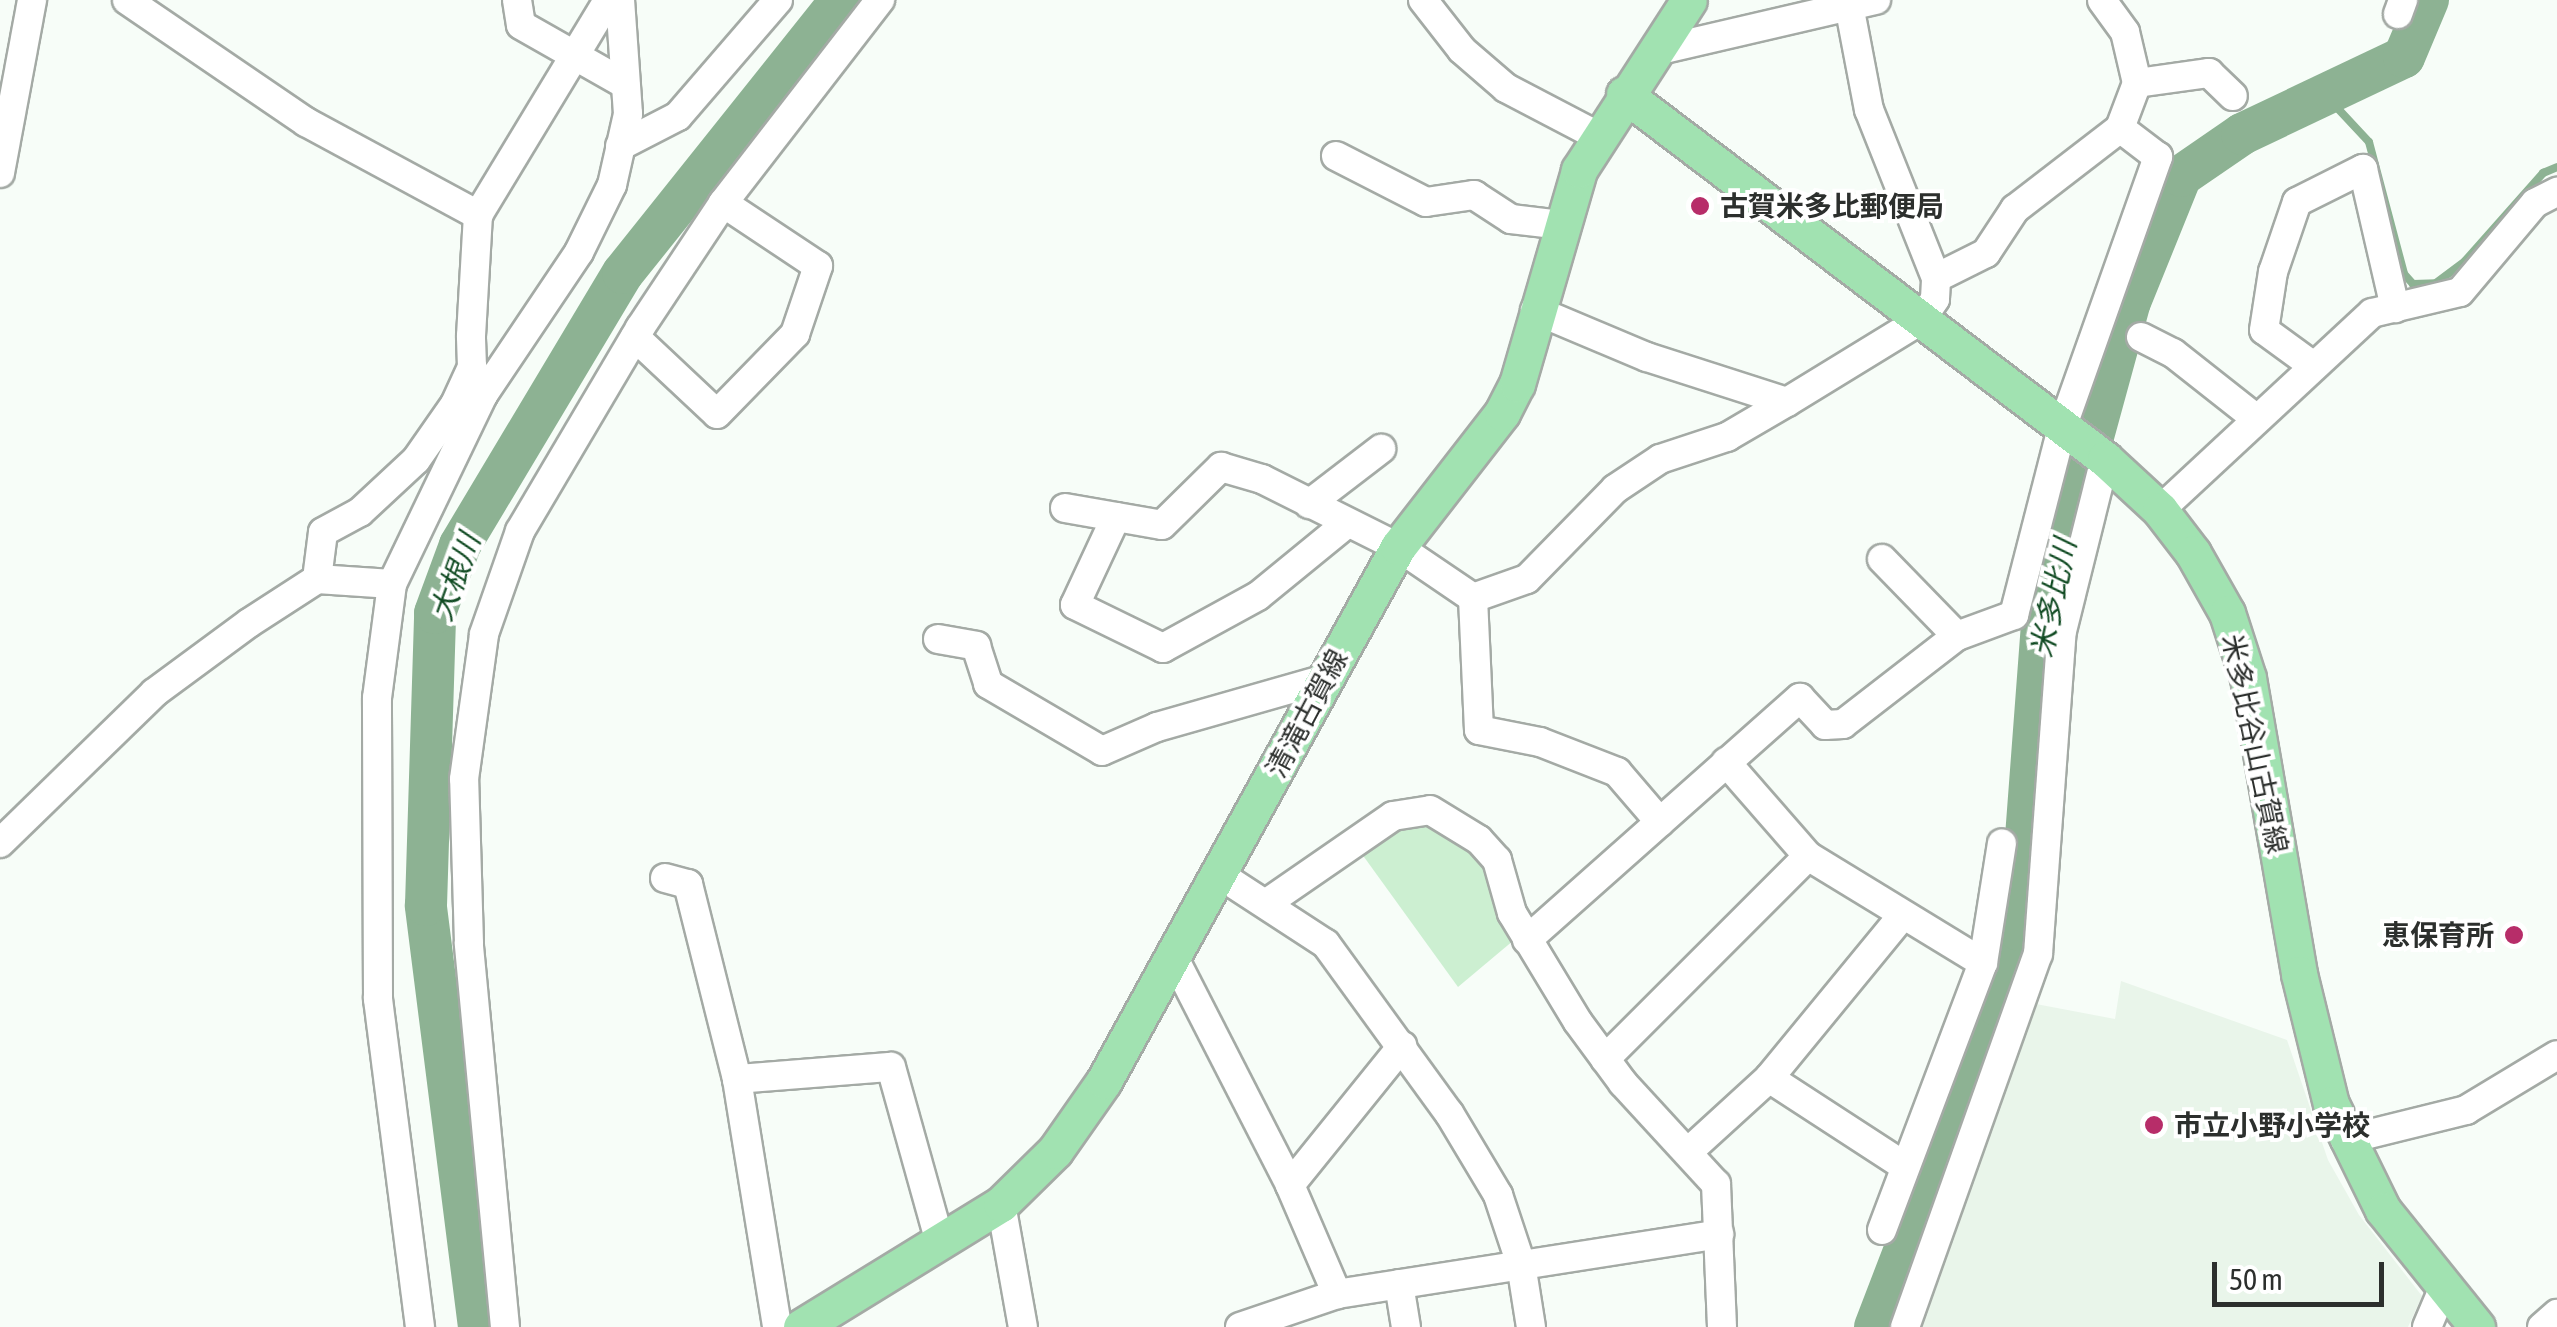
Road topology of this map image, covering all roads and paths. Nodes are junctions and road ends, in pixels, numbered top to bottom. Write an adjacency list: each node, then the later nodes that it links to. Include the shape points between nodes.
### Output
1 (32, 0): 22 (street)
2 (126, 0): 25 (street, via 306,122)
3 (517, 0): 13 (street, via 521,25)
4 (608, 0): 13 (street)
5 (620, 0): 15 (street)
6 (778, 0): 20 (street, via 678,116)
7 (880, 0): 24 (street)
8 (1423, 0): 19 (street, via 1462,50 1506,88)
9 (1689, 0): 12 (main road, 清滝古賀線)
10 (2102, 0): 14 (street, via 2125,32)
11 (1858, 3): 12 (street); 27 (street, via 1869,110)
12 (1656, 51): 16 (main road, 清滝古賀線)
13 (576, 55): 15 (street); 25 (street)
14 (2136, 83): 17 (street, via 2209,73); 18 (street)
15 (626, 84): 20 (street)
16 (1624, 94): 19 (main road, 清滝古賀線); 30 (main road, 米多比谷山古賀線)
17 (2232, 96)
18 (2120, 128): 27 (street, via 2014,209 2005,233 1986,253); 38 (street, via 2158,158)
19 (1596, 134): 26 (main road, 清滝古賀線)
20 (620, 146): 35 (street, via 612,185 580,252)
21 (1336, 156): 26 (street, via 1426,202 1474,195 1510,219)
22 (0, 173)
23 (2557, 192): 28 (street, via 2535,204 2460,292)
24 (723, 203): 31 (street); 31 (street, via 818,266 795,334 717,414)
25 (478, 215): 34 (street, via 472,240)
26 (1561, 225): 29 (main road, 清滝古賀線)
27 (1936, 278): 30 (street, via 1935,299)
28 (2395, 308): 33 (street, via 2372,313); 33 (street, via 2363,169 2296,202 2273,272 2264,330)
29 (1535, 310): 36 (street, via 1647,357); 46 (main road, 清滝古賀線, via 1502,413)
30 (1921, 320): 36 (street); 38 (main road, 米多比谷山古賀線)
31 (635, 336): 86 (street, via 520,531 484,634 464,779 468,943)
32 (2142, 337): 37 (street)
33 (2312, 365): 37 (street)
34 (472, 368): 35 (street); 48 (street, via 456,404 416,460 360,512 323,532)
35 (482, 395): 49 (street)
36 (1788, 402): 50 (street, via 1727,437 1660,459 1615,489 1528,579)
37 (2254, 417): 43 (street)
38 (2065, 431): 40 (main road, 米多比谷山古賀線); 51 (street, via 2014,615)
39 (1382, 449): 41 (street)
40 (2105, 460): 43 (main road, 米多比谷山古賀線); 94 (street, via 2062,631 2038,954)
41 (1308, 504): 44 (street, via 1262,479 1221,468 1162,525); 45 (street)
42 (1065, 508): 44 (street)
43 (2160, 510): 71 (main road, 米多比谷山古賀線, via 2227,614 2248,678 2316,1058)
44 (1116, 517): 45 (street, via 1075,605 1163,648 1258,596)
45 (1346, 524): 46 (street)
46 (1398, 546): 50 (street); 53 (main road, 清滝古賀線)
47 (1882, 558): 51 (street)
48 (317, 579): 49 (street); 56 (street, via 154,693)
49 (392, 584): 85 (street, via 378,698 378,999)
50 (1474, 598): 55 (street, via 1480,730 1540,742 1617,772)
51 (1956, 636): 54 (street, via 1843,724 1824,725 1800,698)
52 (938, 639): 53 (street, via 976,646 988,684 1102,751 1157,727)
53 (1325, 679): 59 (main road, 清滝古賀線)
54 (1726, 762): 55 (street); 58 (street)
55 (1660, 822): 63 (street)
56 (0, 843)
57 (2002, 843): 65 (street)
58 (1808, 856): 62 (street); 68 (street)
59 (1220, 875): 61 (street); 64 (main road, 清滝古賀線)
60 (665, 878): 70 (street, via 688,884)
61 (1267, 903): 63 (street, via 1393,816 1430,810 1454,821 1497,860); 66 (street, via 1326,944)
62 (1903, 916): 65 (street); 69 (street)
63 (1527, 940): 68 (street)
64 (1174, 958): 74 (street); 75 (main road, 清滝古賀線, via 1055,1151)
65 (1983, 963): 73 (street)
66 (1402, 1046): 74 (street); 79 (street, via 1498,1195)
67 (2557, 1055): 71 (street, via 2466,1110)
68 (1605, 1059): 72 (street)
69 (1769, 1078): 72 (street); 73 (street)
70 (738, 1079): 78 (street, via 891,1067); 87 (street)
71 (2345, 1140): 81 (main road, 米多比谷山古賀線, via 2383,1210)
72 (1688, 1152): 77 (street, via 1716,1184)
73 (1903, 1165): 76 (street)
74 (1290, 1184): 82 (street)
75 (1001, 1204): 78 (main road, 清滝古賀線); 89 (street)
76 (1882, 1230)
77 (1720, 1234): 79 (street); 93 (street)
78 (940, 1242): 88 (main road, 清滝古賀線)
79 (1521, 1264): 80 (street); 92 (street)
80 (1399, 1284): 82 (street); 91 (street)
81 (2444, 1286): 95 (street); 96 (main road, 米多比谷山古賀線)
82 (1336, 1294): 84 (street)
83 (2557, 1314): 97 (street)
84 (1277, 1320): 90 (street)
85 (420, 1327)
86 (504, 1327)
87 (777, 1327)
88 (801, 1327)
89 (1023, 1327)
90 (1240, 1327)
91 (1406, 1327)
92 (1531, 1327)
93 (1722, 1327)
94 (1905, 1327)
95 (2427, 1327)
96 (2477, 1327)
97 (2542, 1327)

